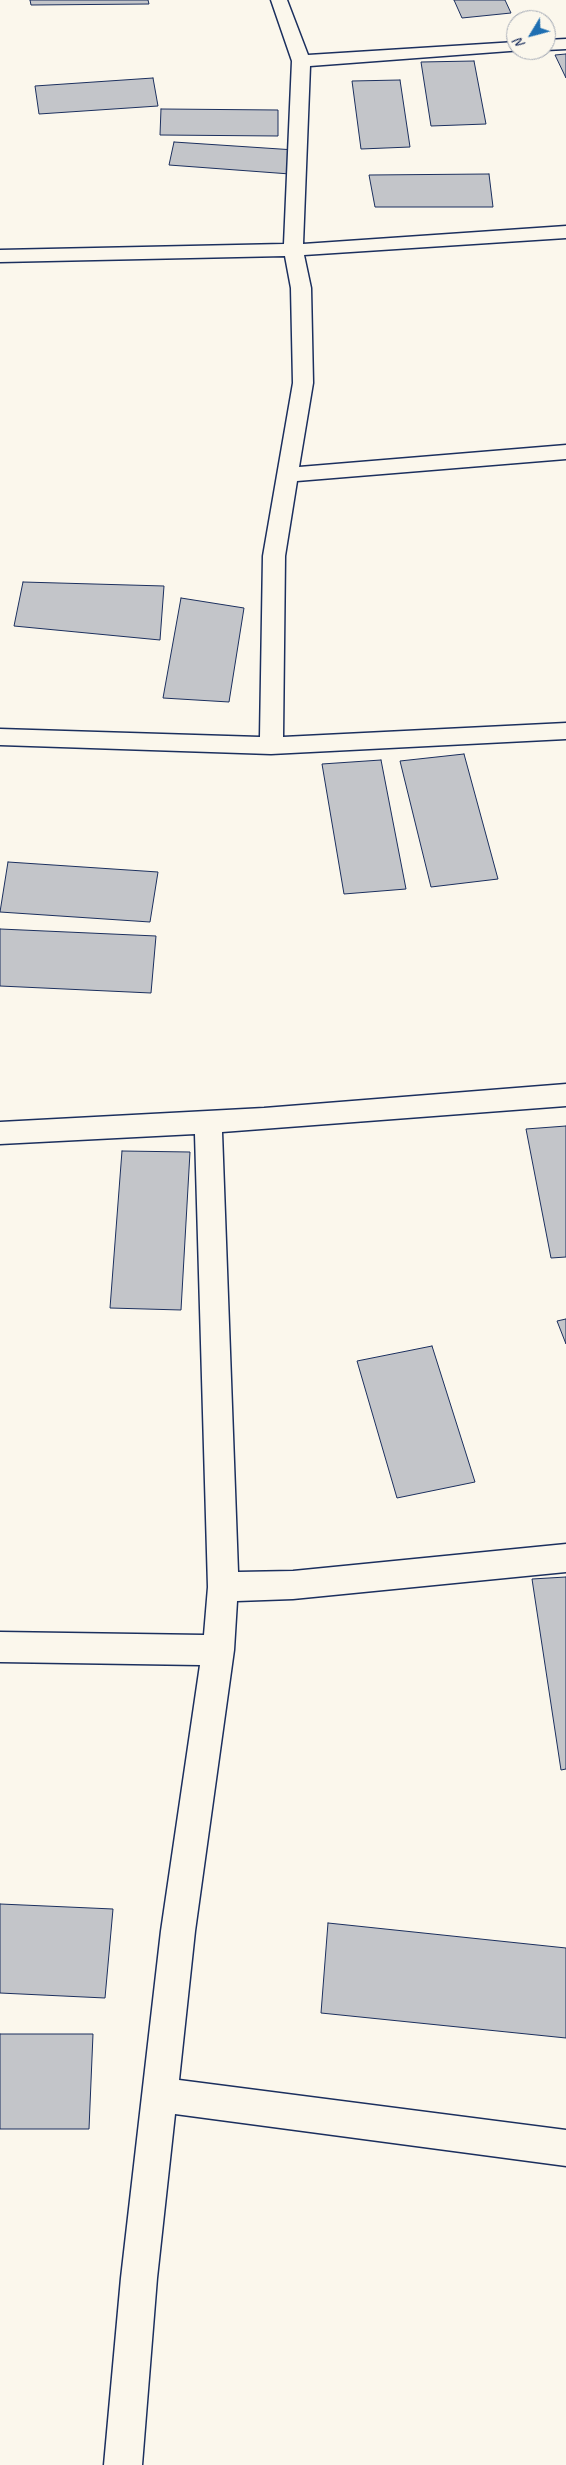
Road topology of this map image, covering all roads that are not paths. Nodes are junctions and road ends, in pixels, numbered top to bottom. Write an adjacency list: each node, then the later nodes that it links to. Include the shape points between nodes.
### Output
1 (279, 0): 3 (street)
2 (506, 48): 3 (street)
3 (301, 61): 5 (street)
4 (566, 232): 5 (street)
5 (293, 250): 6 (street); 8 (street, via 301,288 303,383)
6 (0, 256)
7 (566, 452): 8 (street)
8 (287, 475): 11 (street, via 274,556)
9 (566, 731): 11 (street)
10 (0, 737): 11 (street)
11 (271, 746)
12 (566, 1095): 13 (street)
13 (208, 1122): 14 (street); 16 (street)
14 (0, 1133)
15 (566, 1558): 16 (street, via 293,1585)
16 (223, 1587): 18 (street)
17 (0, 1647): 18 (street)
18 (218, 1650): 19 (street, via 178,1931)
19 (160, 2095): 20 (street); 21 (street, via 139,2278)
20 (566, 2148)
21 (123, 2465)

